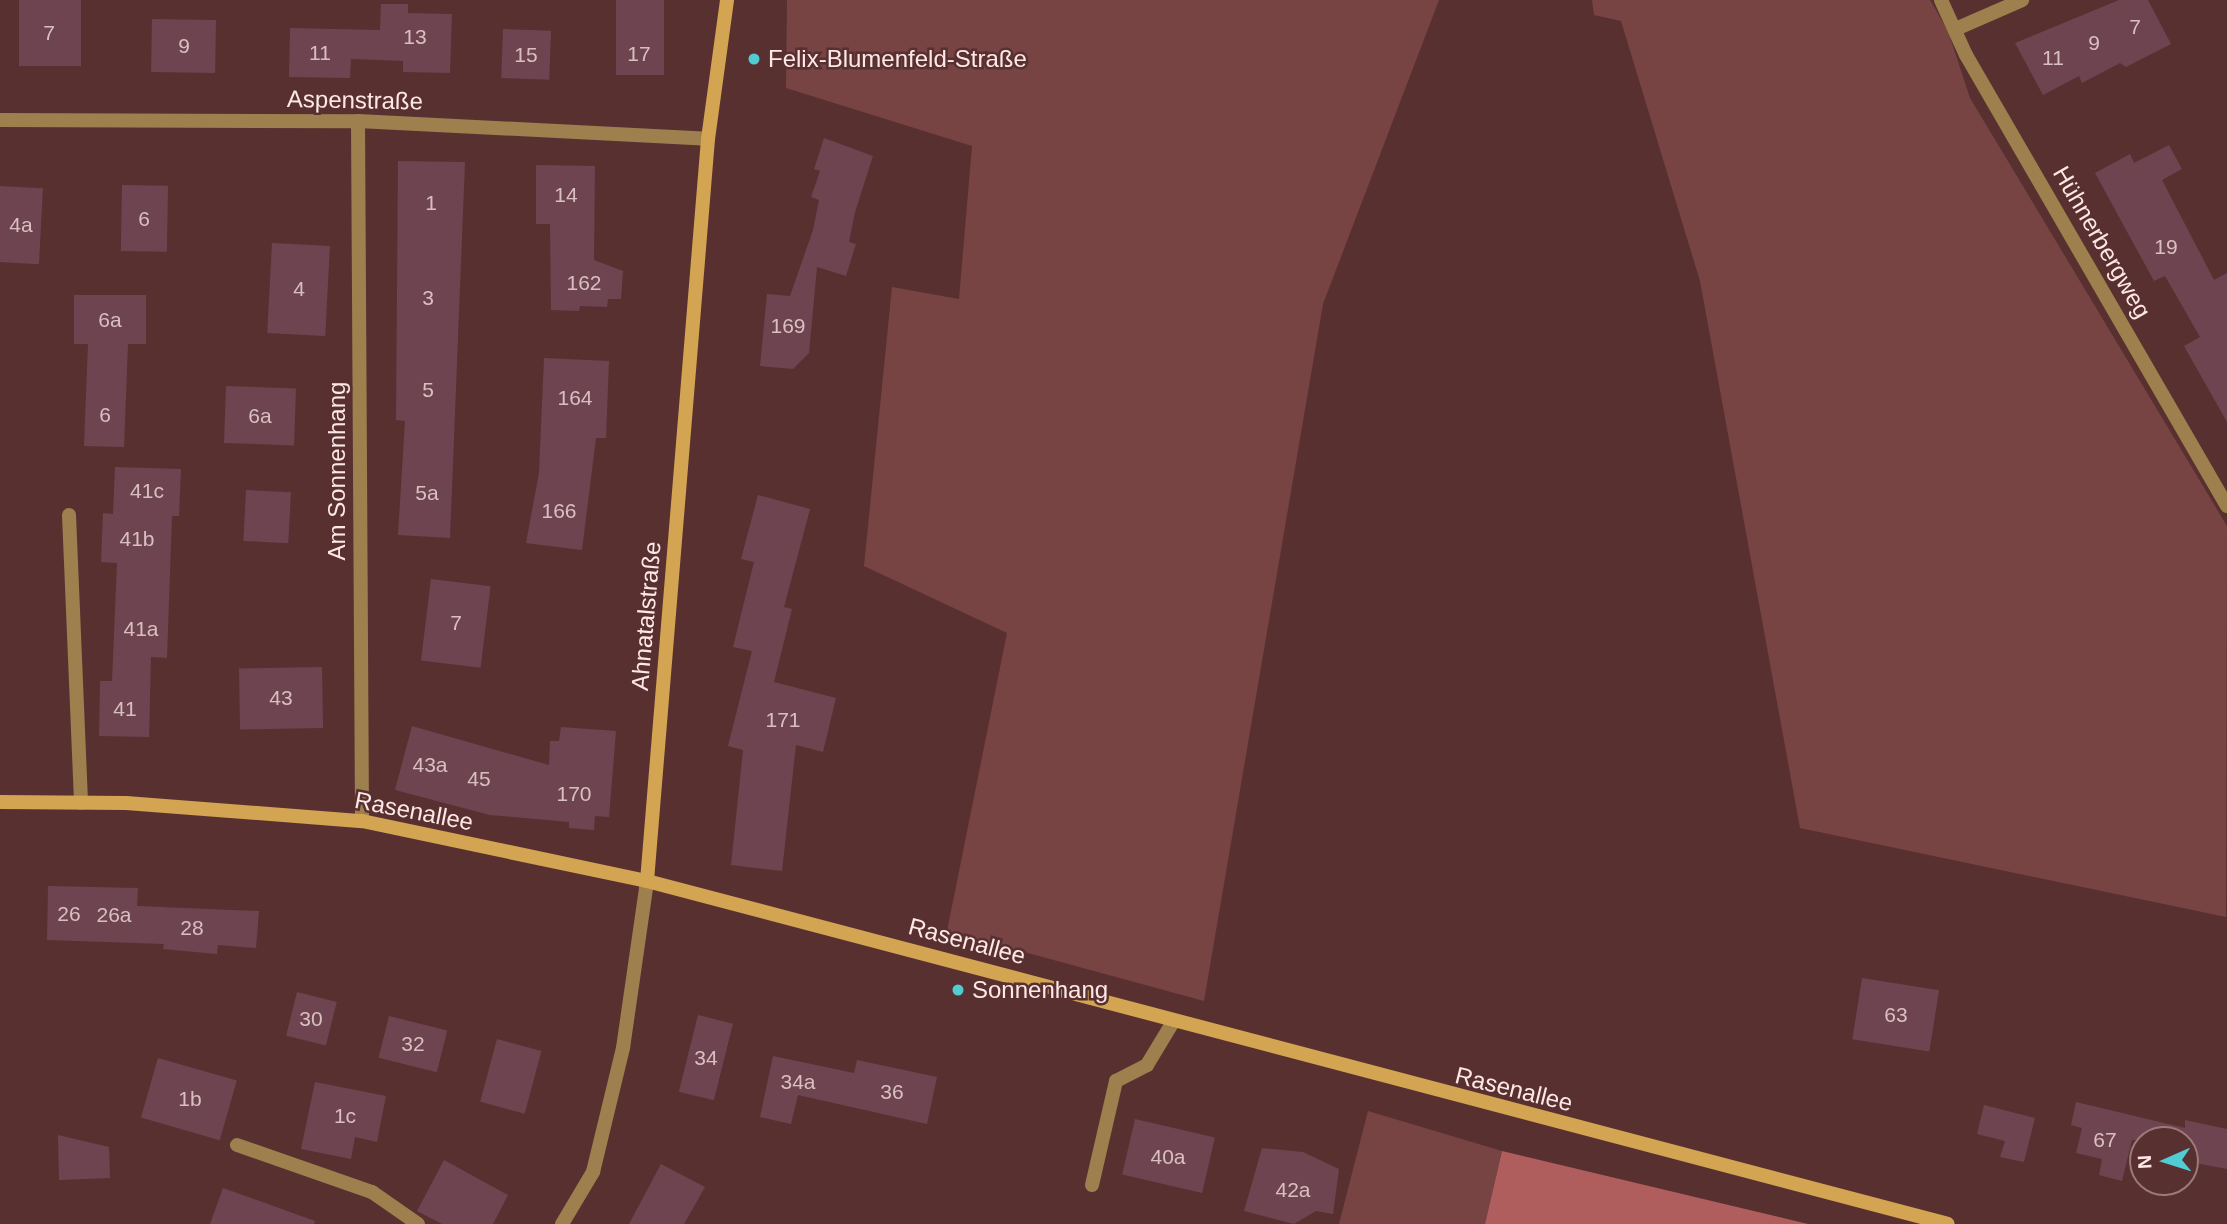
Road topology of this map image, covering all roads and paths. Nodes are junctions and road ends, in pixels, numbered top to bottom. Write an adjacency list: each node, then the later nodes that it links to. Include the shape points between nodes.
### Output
1 (727, 0): 7 (main road, Ahnatalstraße)
2 (1941, 0): 4 (street, Hühnerbergweg)
3 (2022, 0): 4 (street)
4 (1958, 28): 8 (street, Hühnerbergweg, via 1966,55)
5 (0, 120): 6 (street, Aspenstraße)
6 (358, 121): 7 (street, Aspenstraße); 12 (street, Am Sonnenhang)
7 (708, 139): 13 (main road, Ahnatalstraße)
8 (2227, 506)
9 (69, 515): 11 (street)
10 (0, 802): 11 (main road, Rasenallee)
11 (81, 803): 12 (main road, Rasenallee)
12 (362, 821): 13 (main road, Rasenallee)
13 (647, 881): 14 (main road, Rasenallee); 18 (street, Ahnatalstraße, via 623,1048 593,1172)
14 (1173, 1022): 16 (street, via 1147,1065 1116,1081); 19 (main road, Rasenallee)
15 (237, 1146): 17 (street, via 372,1192)
16 (1092, 1185)
17 (418, 1224)
18 (562, 1224)
19 (1948, 1224)

